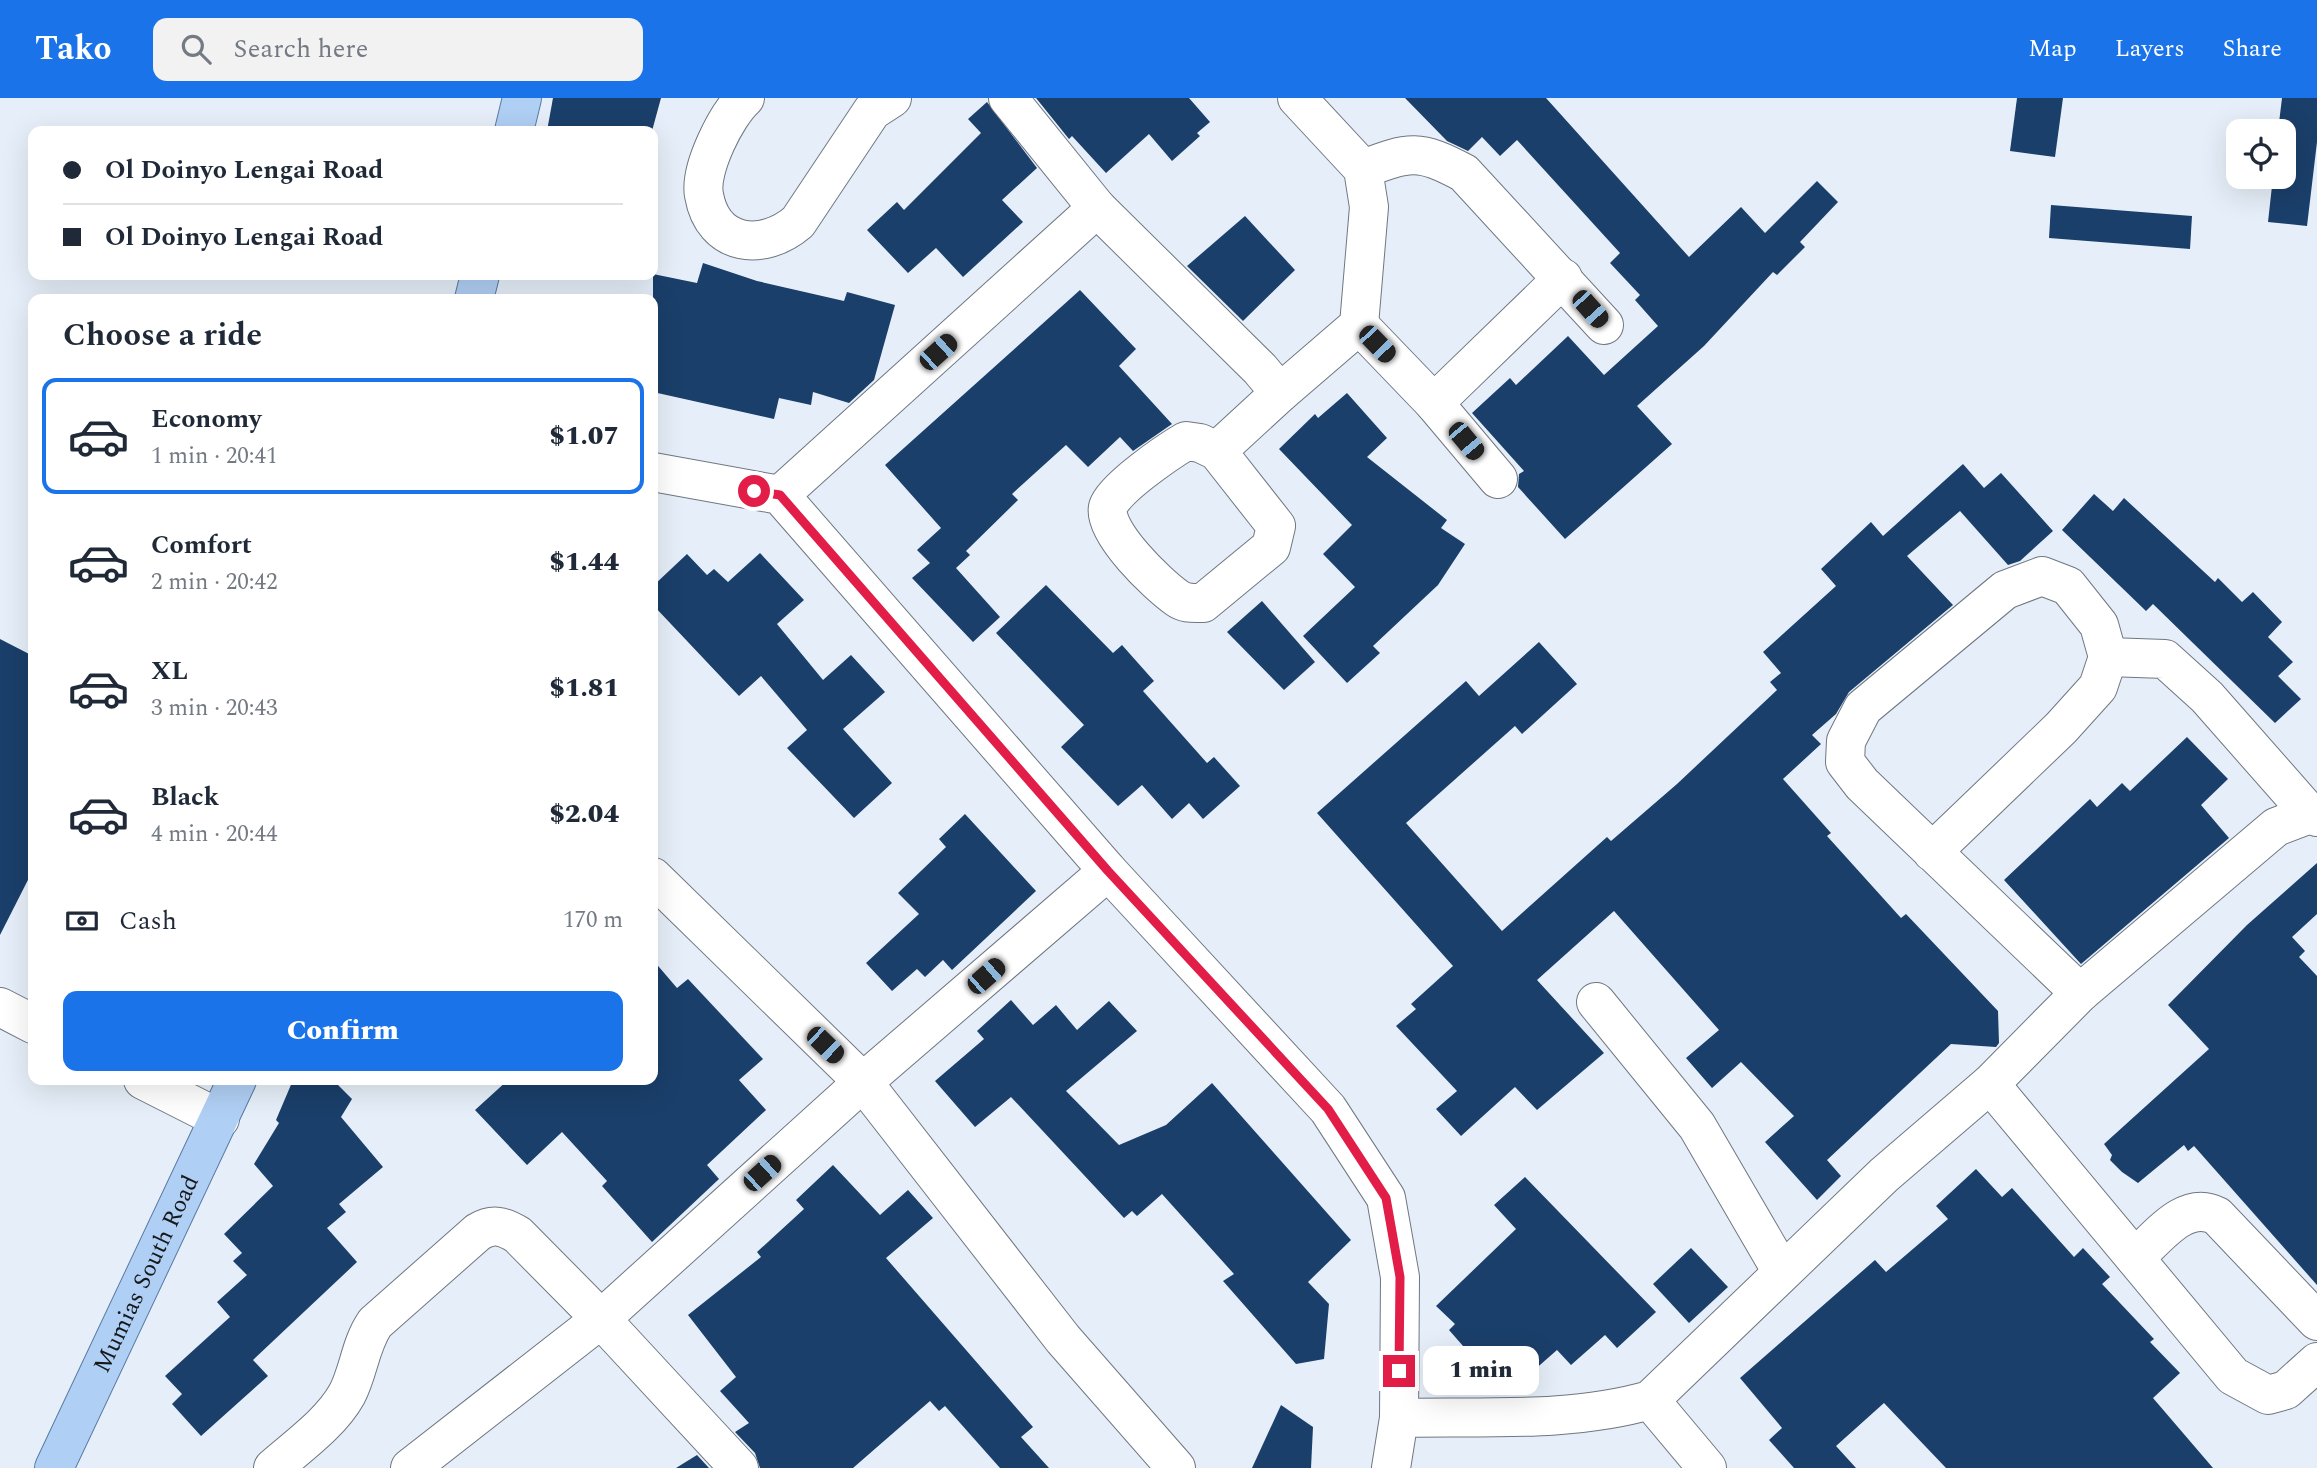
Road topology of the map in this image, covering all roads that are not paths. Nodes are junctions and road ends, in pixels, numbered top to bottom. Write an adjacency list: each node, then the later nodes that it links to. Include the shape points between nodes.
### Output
1 (522, 98): 6 (main road)
2 (745, 98): 5 (street, via 723,127 703,192 709,215 722,230 742,240 766,241 782,236 798,222)
3 (1009, 98): 8 (street)
4 (1297, 98): 7 (street)
5 (871, 102)
6 (515, 126)
7 (1363, 169): 9 (street, via 1404,154 1435,158 1464,173); 10 (street, via 1369,207)
8 (1097, 208): 12 (street); 17 (street)
9 (1563, 278): 11 (street); 13 (street)
10 (1359, 325): 12 (street); 13 (street)
11 (1604, 325)
12 (1280, 393): 14 (street)
13 (1434, 403): 16 (street)
14 (1217, 452): 14 (street, via 1270,515 1276,537 1271,547 1215,596 1189,604 1152,575 1111,530 1108,507 1169,451 1186,442)
15 (658, 473): 17 (street)
16 (1498, 479)
17 (780, 495): 21 (street)
18 (2108, 657): 19 (street, via 2165,659 2207,697); 20 (street, via 2098,687 2061,728); 20 (street, via 2099,625 2068,586 2042,576 2005,590 1863,708 1846,741 1846,762 1862,784)
19 (2313, 816): 23 (street, via 2276,827)
20 (1932, 852): 23 (street)
21 (1108, 871): 27 (street); 38 (street, via 1328,1109 1386,1198 1400,1277)
22 (658, 882): 27 (street)
23 (2080, 993): 28 (street)
24 (1596, 1002): 33 (street, via 1697,1126)
25 (0, 1007): 26 (street)
26 (28, 1021)
27 (863, 1082): 34 (street); 43 (street, via 1063,1339)
28 (1990, 1084): 32 (street); 33 (street, via 1884,1175)
29 (153, 1085): 31 (street)
30 (235, 1085): 31 (main road, Mumias South Road)
31 (220, 1119): 39 (main road, Mumias South Road)
32 (2135, 1258): 35 (street, via 2175,1222 2206,1210 2217,1216); 36 (street, via 2233,1376 2252,1389 2268,1395 2286,1390)
33 (1782, 1272): 37 (street)
34 (601, 1319): 40 (street, via 518,1235 505,1227 489,1226 375,1324 338,1409); 41 (street); 42 (street)
35 (2317, 1321)
36 (2317, 1362)
37 (1650, 1400): 38 (street, via 1617,1409 1564,1414); 45 (street)
38 (1399, 1418): 44 (street)
39 (54, 1468)
40 (274, 1468)
41 (410, 1468)
42 (739, 1468)
43 (1176, 1468)
44 (1391, 1468)
45 (1707, 1468)

